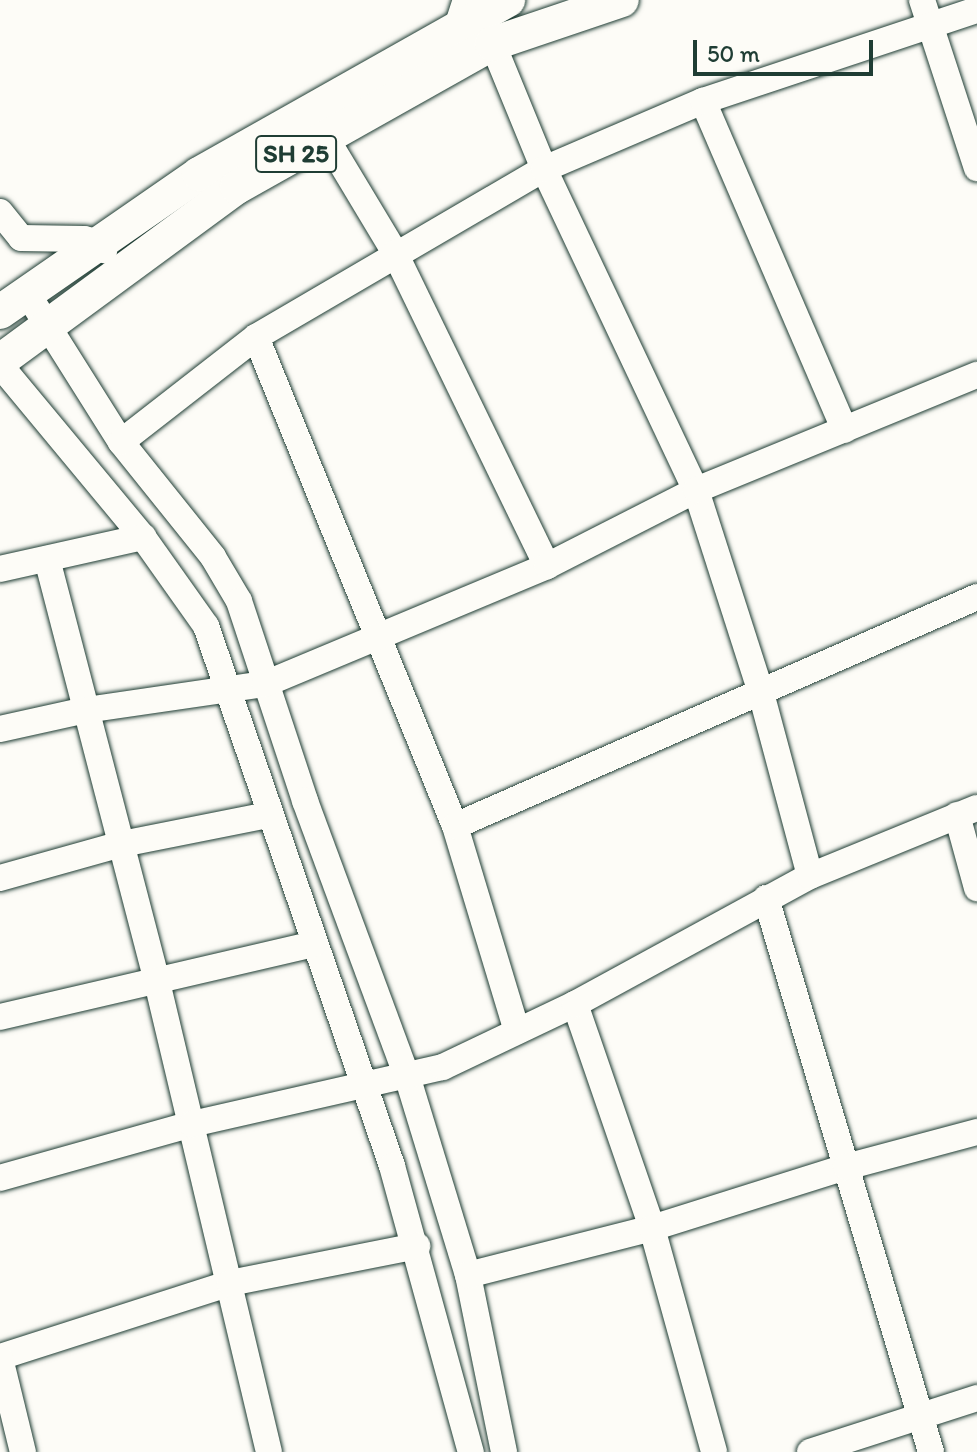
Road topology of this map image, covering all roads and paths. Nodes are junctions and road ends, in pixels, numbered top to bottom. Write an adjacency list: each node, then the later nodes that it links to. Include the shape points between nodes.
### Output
1 (622, 0): 5 (main road, SH 25)
2 (478, 9): 5 (street); 12 (main road, via 199,174)
3 (977, 10): 4 (street)
4 (927, 12): 6 (street); 8 (street)
5 (492, 44): 7 (main road, SH 25); 9 (street)
6 (703, 101): 9 (street); 20 (street)
7 (326, 138): 13 (street); 14 (main road, SH 25, via 199,212)
8 (977, 168)
9 (544, 169): 13 (street); 22 (street)
10 (0, 212): 11 (street)
11 (11, 242): 12 (street)
12 (97, 242): 14 (street); 15 (main road)
13 (395, 253): 17 (street); 25 (street)
14 (119, 270): 16 (main road, SH 25)
15 (14, 302): 16 (street)
16 (48, 324): 18 (main road, SH 25); 21 (street)
17 (256, 337): 21 (street); 28 (street)
18 (0, 363): 23 (street)
19 (977, 375): 20 (street)
20 (845, 430): 22 (street)
21 (121, 442): 29 (street, via 228,579)
22 (696, 490): 25 (street); 31 (street)
23 (143, 537): 24 (street); 30 (street, via 199,613)
24 (47, 559): 26 (street); 32 (street)
25 (547, 566): 28 (street)
26 (0, 569)
27 (977, 597): 31 (street)
28 (383, 637): 29 (street); 36 (street)
29 (265, 684): 30 (street); 47 (street)
30 (224, 687): 32 (street); 35 (street)
31 (761, 693): 36 (street); 38 (street)
32 (86, 710): 33 (street); 37 (street)
33 (0, 729)
34 (967, 812): 38 (street); 40 (street)
35 (269, 815): 37 (street); 42 (street)
36 (455, 826): 46 (street)
37 (122, 844): 39 (street); 43 (street)
38 (810, 876): 41 (street)
39 (0, 878)
40 (977, 888)
41 (766, 898): 44 (street); 51 (street)
42 (314, 944): 43 (street); 48 (street)
43 (157, 982): 45 (street); 49 (street)
44 (575, 1004): 46 (street); 53 (street)
45 (0, 1017)
46 (517, 1031): 47 (street)
47 (408, 1079): 48 (street); 55 (street)
48 (366, 1087): 49 (street); 54 (street)
49 (192, 1124): 52 (street); 56 (street)
50 (977, 1132): 51 (street)
51 (846, 1167): 53 (street); 59 (street)
52 (0, 1178)
53 (652, 1228): 55 (street); 64 (street)
54 (417, 1246): 56 (street); 62 (street)
55 (468, 1275): 63 (street)
56 (230, 1283): 57 (street); 61 (street)
57 (0, 1358): 60 (street)
58 (977, 1398): 59 (street)
59 (920, 1417): 65 (street); 66 (street)
60 (23, 1452)
61 (269, 1452)
62 (471, 1452)
63 (504, 1452)
64 (714, 1452)
65 (810, 1452)
66 (931, 1452)

